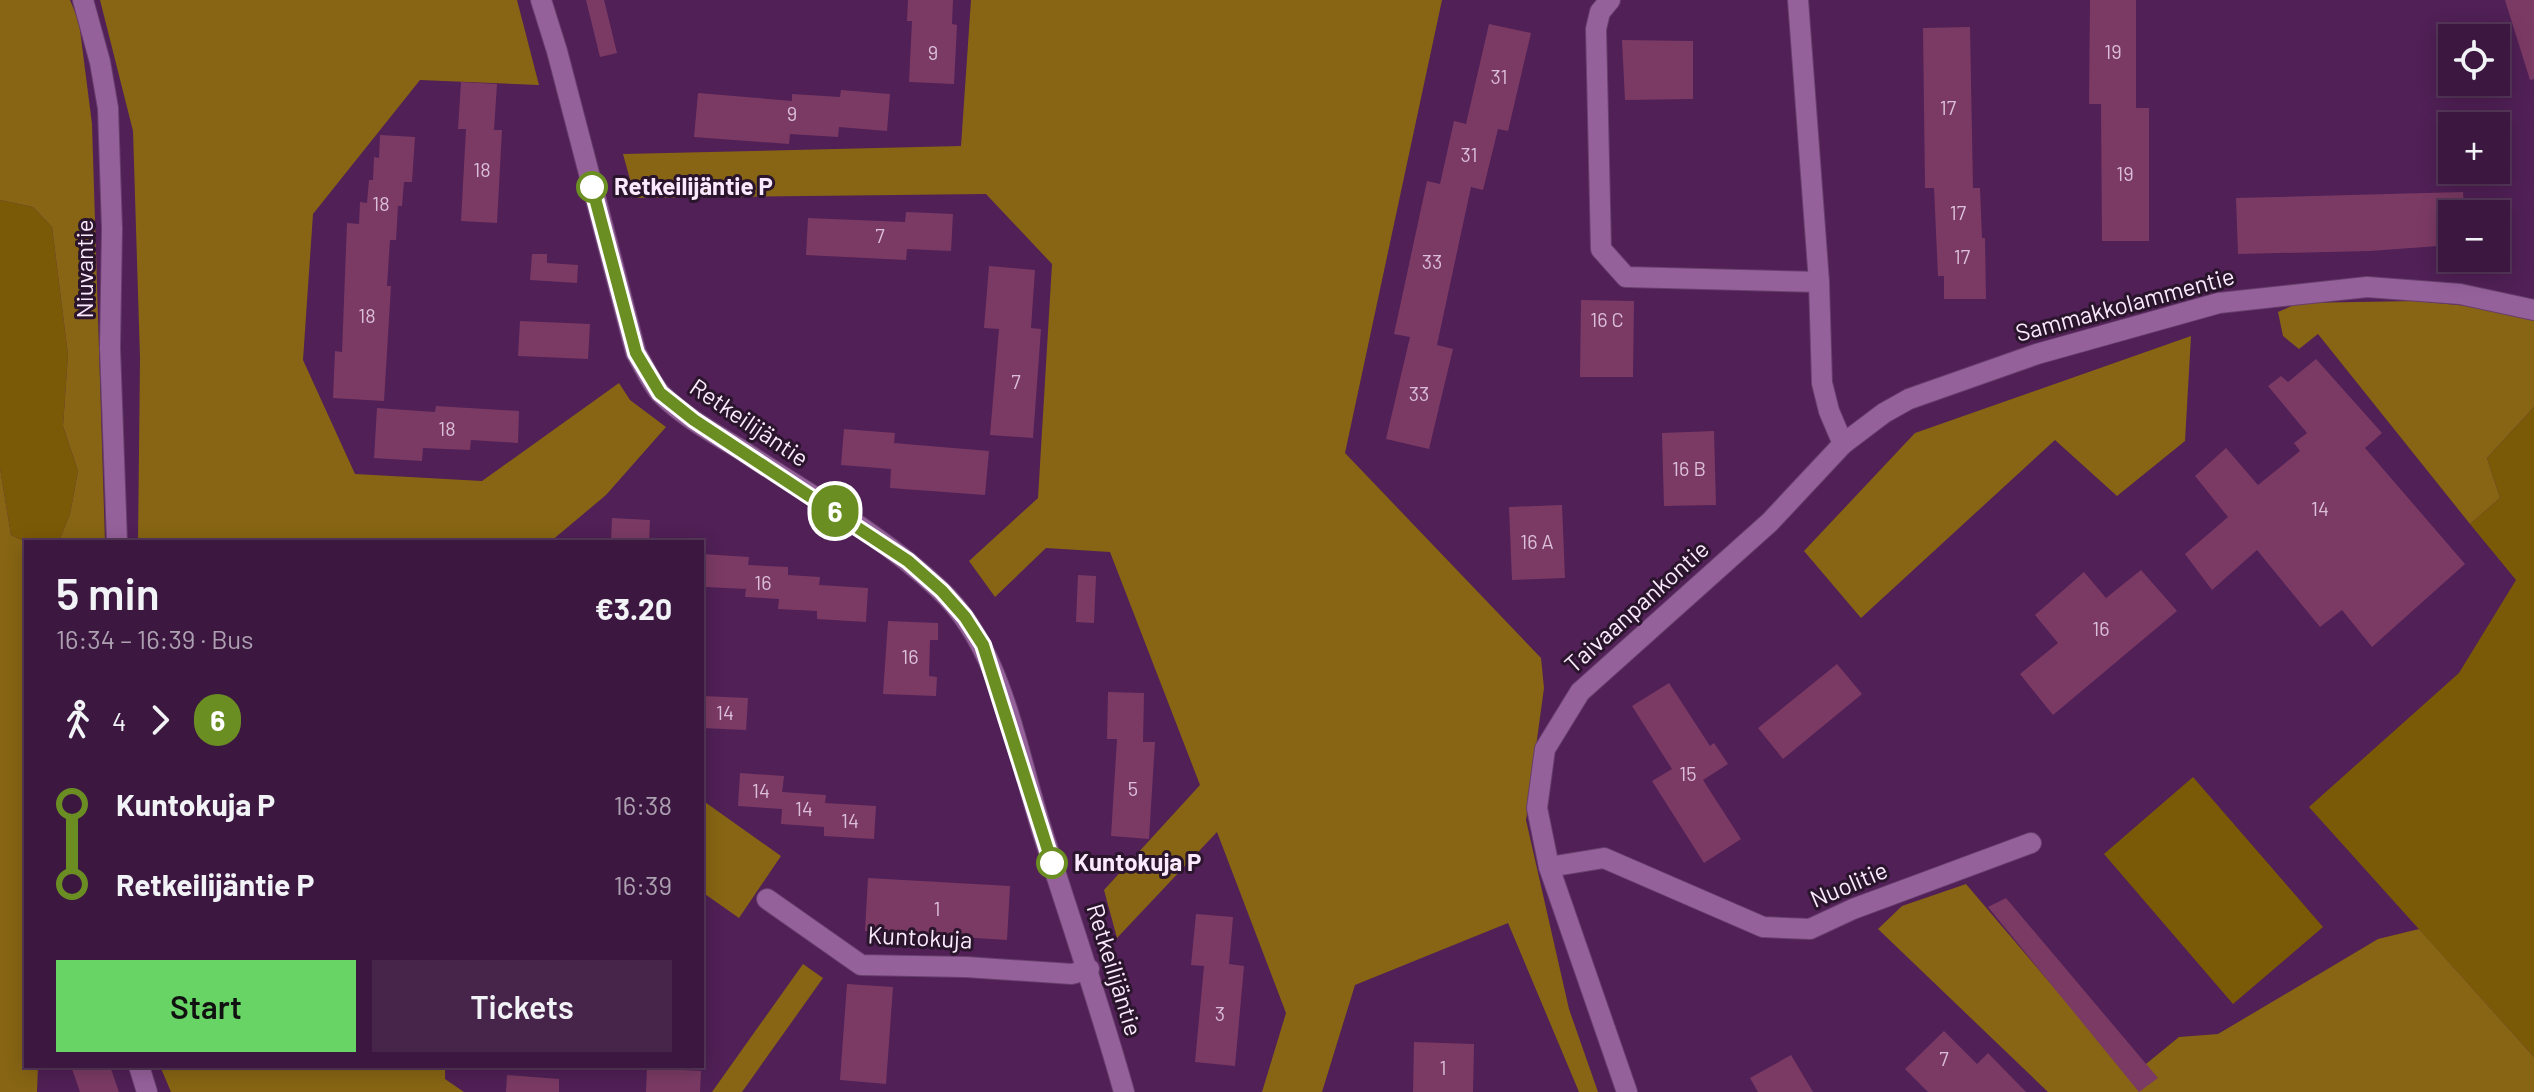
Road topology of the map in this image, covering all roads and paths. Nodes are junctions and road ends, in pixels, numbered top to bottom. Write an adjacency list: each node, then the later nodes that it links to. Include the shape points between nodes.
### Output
1 (83, 0): 8 (street, Niuvantie, via 108,108)
2 (541, 0): 12 (street, Retkeilijäntie, via 636,353 660,393 908,561 965,617 983,645)
3 (1610, 0): 5 (street, via 1596,29 1601,249 1626,277)
4 (1798, 0): 5 (street)
5 (1819, 282): 7 (street, via 1822,383)
6 (2534, 310): 7 (street, Sammakkolammentie, via 2460,294 2367,287 2219,303 2037,354 1909,399)
7 (1843, 444): 10 (street, Taivaanpankontie, via 1770,522 1580,692 1545,749 1537,808)
8 (117, 540)
9 (2031, 843): 10 (street, Nuolitie, via 1810,929 1763,927 1604,858)
10 (1549, 867): 16 (street, Taivaanpankontie)
11 (767, 899): 12 (street, Kuntokuja, via 861,965 1072,974)
12 (1089, 969): 15 (street, Retkeilijäntie)
13 (140, 1068): 14 (street)
14 (147, 1092)
15 (1124, 1092)
16 (1627, 1092)

